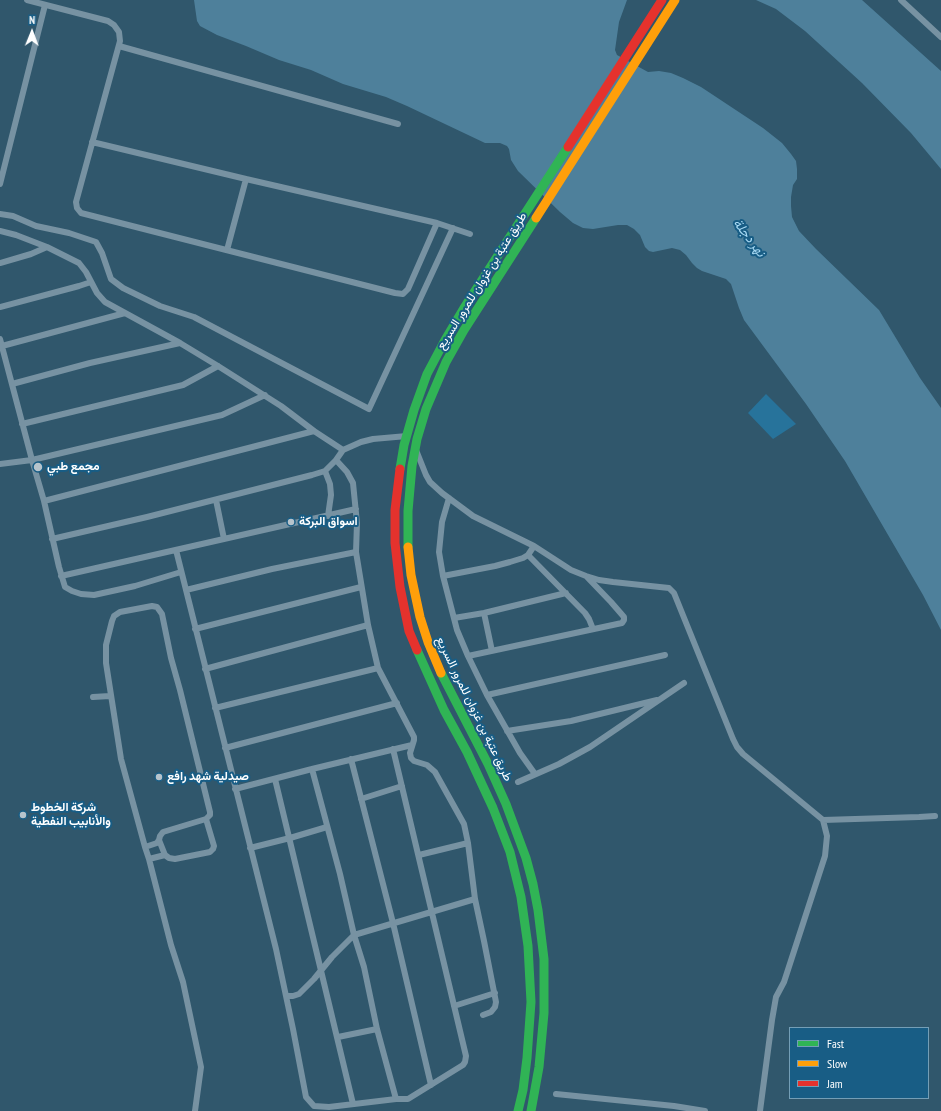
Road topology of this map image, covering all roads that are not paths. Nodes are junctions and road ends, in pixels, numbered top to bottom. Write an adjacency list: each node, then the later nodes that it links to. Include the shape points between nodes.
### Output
1 (27, 0): 5 (street)
2 (662, 0): 31 (highway, طريق عتبة بن غزوان للمرور السريع, via 454,324 427,374)
3 (675, 0): 32 (highway, طريق عتبة بن غزوان للمرور السريع, via 464,330 439,378)
4 (901, 0): 6 (street)
5 (45, 5): 7 (street, via 108,21 119,32); 11 (street)
6 (941, 37)
7 (119, 46): 8 (street); 9 (street)
8 (398, 124)
9 (92, 142): 10 (street); 18 (street, via 76,202 81,212)
10 (246, 179): 13 (street); 18 (street)
11 (0, 184)
12 (0, 214): 14 (street, via 96,242 112,278 123,288 160,306 194,317 369,409)
13 (437, 223): 14 (street); 18 (street, via 408,289 403,294)
14 (453, 228): 16 (street)
15 (0, 231): 17 (street)
16 (470, 234)
17 (46, 247): 19 (street); 20 (street, via 79,262)
18 (227, 250)
19 (0, 263)
20 (91, 282): 21 (street); 22 (street, via 105,302)
21 (0, 307)
22 (125, 313): 23 (street); 24 (street)
23 (1, 342): 25 (street)
24 (180, 343): 26 (street); 27 (street)
25 (2, 353): 27 (street)
26 (218, 366): 28 (street); 29 (street, via 183,385)
27 (12, 384): 29 (street)
28 (264, 395): 30 (street); 34 (street, via 222,415)
29 (22, 424): 34 (street)
30 (314, 431): 33 (street); 40 (street)
31 (407, 436): 33 (street, via 373,439); 113 (highway, طريق عتبة بن غزوان للمرور السريع, via 401,461 395,526 397,572 406,616 434,689 499,822 514,866 524,912 530,964 531,1008 523,1090)
32 (416, 448): 38 (street, via 430,482); 114 (highway, طريق عتبة بن غزوان للمرور السريع, via 409,498 408,543 411,575 420,617 443,677 506,804 526,858 538,910 544,959 544,1013 539,1067)
33 (343, 450): 35 (street)
34 (32, 460): 36 (street); 40 (street)
35 (336, 460): 37 (street); 41 (street, via 353,483)
36 (0, 464)
37 (325, 471): 39 (street); 42 (street, via 332,495)
38 (449, 498): 45 (street, via 473,516); 51 (street, via 440,539 439,552)
39 (216, 500): 43 (street); 44 (street)
40 (44, 501): 43 (street)
41 (356, 509): 42 (street); 47 (street)
42 (328, 516): 44 (street)
43 (52, 538): 50 (street)
44 (224, 539): 46 (street)
45 (534, 546): 48 (street); 52 (street, via 571,570)
46 (176, 550): 49 (street); 50 (street)
47 (356, 552): 53 (street); 54 (street)
48 (528, 554): 51 (street, via 523,558 495,566); 55 (street)
49 (181, 572): 50 (street, via 94,595 81,594 65,587); 54 (street)
50 (61, 576)
51 (443, 576): 57 (street)
52 (586, 576): 60 (street, via 624,617 622,623); 87 (street, via 599,580 669,588 674,593 738,747 743,754)
53 (361, 587): 58 (street); 59 (street)
54 (186, 590): 59 (street)
55 (566, 593): 56 (street); 60 (street, via 585,613)
56 (484, 613): 57 (street); 61 (street)
57 (454, 618): 63 (street)
58 (368, 625): 64 (street); 65 (street)
59 (195, 629): 65 (street)
60 (593, 629): 61 (street)
61 (492, 651): 63 (street)
62 (665, 655): 67 (street)
63 (468, 656): 67 (street)
64 (378, 668): 71 (street); 72 (street)
65 (205, 669): 72 (street)
66 (684, 683): 70 (street)
67 (487, 695): 73 (street)
68 (110, 696): 69 (street); 86 (street, via 106,651 113,618 120,612 152,606 158,608 162,614 210,812); 92 (street, via 120,759)
69 (93, 697)
70 (662, 699): 73 (street, via 571,721); 79 (street, via 590,747)
71 (397, 703): 74 (street, via 414,737); 75 (street)
72 (215, 708): 75 (street)
73 (507, 731): 79 (street)
74 (412, 745): 76 (street); 91 (street, via 411,758 427,765 435,772 464,824)
75 (225, 748): 83 (street)
76 (393, 749): 77 (street); 82 (street)
77 (351, 759): 78 (street); 84 (street)
78 (312, 769): 80 (street); 88 (street)
79 (535, 774): 81 (street)
80 (275, 779): 83 (street); 89 (street)
81 (518, 782)
82 (402, 786): 84 (street); 95 (street)
83 (235, 789): 93 (street)
84 (361, 798): 99 (street)
85 (935, 816): 87 (street)
86 (206, 819): 90 (street, via 163,832); 94 (street, via 214,846 210,852 175,859)
87 (823, 820): 116 (street, via 827,836 825,856 784,982 776,997)
88 (327, 827): 89 (street); 100 (street)
89 (290, 838): 93 (street); 101 (street)
90 (159, 840): 92 (street); 94 (street)
91 (468, 843): 95 (street); 97 (street)
92 (145, 847): 96 (street)
93 (250, 848): 103 (street)
94 (165, 855): 96 (street)
95 (419, 855): 98 (street)
96 (149, 859): 112 (street, via 182,982 201,1066)
97 (475, 900): 98 (street); 102 (street)
98 (432, 912): 99 (street); 104 (street)
99 (393, 923): 100 (street); 108 (street)
100 (354, 935): 101 (street); 106 (street)
101 (322, 970): 103 (street, via 299,994); 107 (street)
102 (494, 994): 104 (street); 105 (street, via 495,1007)
103 (286, 996): 111 (street, via 306,1096 314,1106)
104 (454, 1006): 108 (street, via 466,1056 465,1062)
105 (483, 1015)
106 (377, 1029): 107 (street); 110 (street)
107 (338, 1037): 111 (street)
108 (430, 1085): 110 (street, via 408,1099)
109 (556, 1094): 115 (street)
110 (396, 1099): 111 (street)
111 (353, 1104)
112 (195, 1111)
113 (518, 1111)
114 (531, 1111)
115 (705, 1111)
116 (760, 1111)

